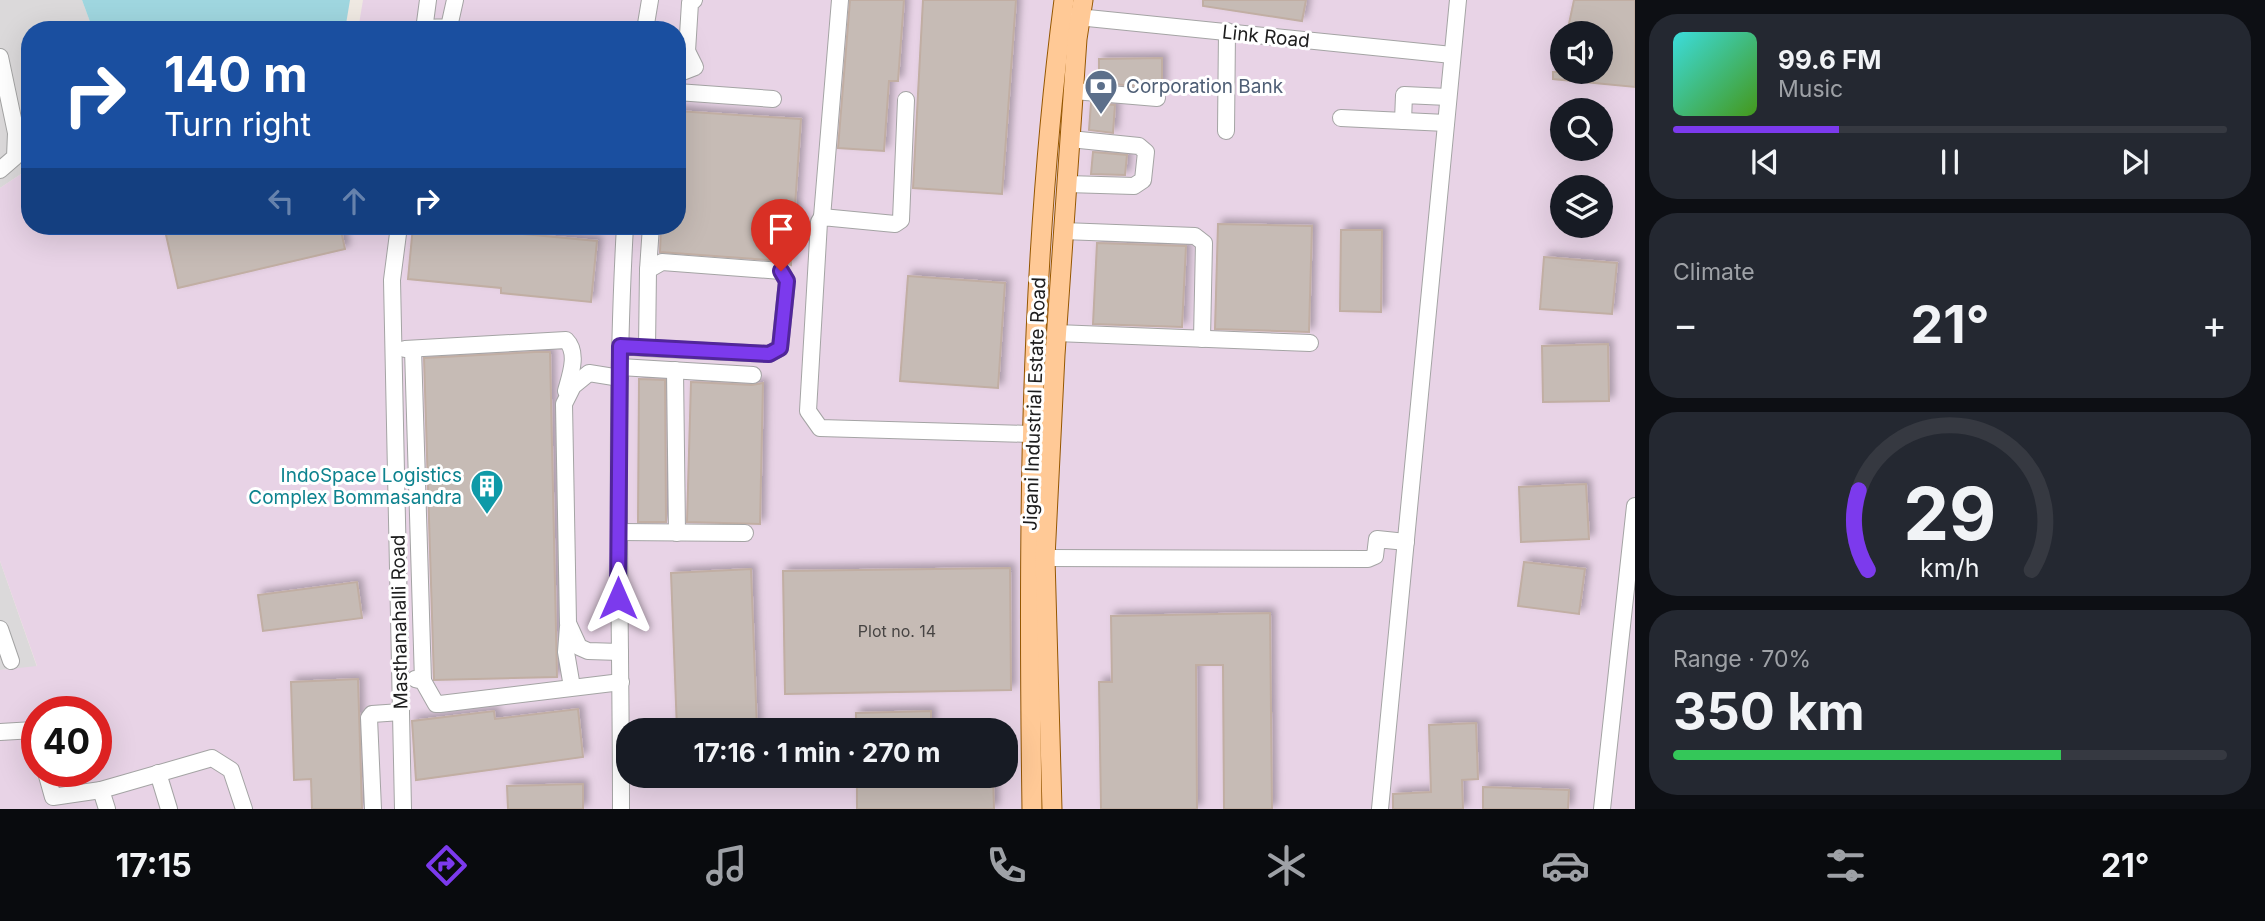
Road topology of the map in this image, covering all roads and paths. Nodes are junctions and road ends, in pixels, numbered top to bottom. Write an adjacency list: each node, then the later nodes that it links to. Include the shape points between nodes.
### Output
1 (428, 0): 8 (street)
2 (454, 0): 9 (street)
3 (650, 0): 10 (street)
4 (840, 0): 31 (street)
5 (1458, 0): 14 (street)
6 (691, 1): 11 (street)
7 (1073, 8): 12 (street, Link Road); 17 (main road, Jigani Industrial Estate Road); 50 (main road, Jigani Industrial Estate Road, via 1047,133)
8 (426, 21)
9 (450, 21)
10 (646, 21)
11 (686, 28)
12 (1227, 31): 14 (street, Link Road); 26 (street)
13 (686, 55): 16 (street, via 695,67)
14 (1452, 55): 19 (street)
15 (0, 57): 28 (street)
16 (686, 70)
17 (1074, 91): 20 (street); 27 (main road, Jigani Industrial Estate Road)
18 (686, 93): 21 (street)
19 (1448, 97): 24 (street, via 1404,95); 25 (street)
20 (1157, 98)
21 (774, 99)
22 (906, 100): 31 (street, via 901,220 895,224)
23 (1341, 118): 24 (street)
24 (1404, 121): 25 (street)
25 (1446, 123): 55 (street)
26 (1226, 131)
27 (1070, 139): 30 (main road, Jigani Industrial Estate Road); 30 (street, via 1139,146 1146,152 1143,180 1134,186)
28 (8, 145): 29 (street, via 12,163)
29 (0, 170)
30 (1067, 184): 32 (main road, Jigani Industrial Estate Road)
31 (822, 217): 50 (street, via 808,411 820,428)
32 (1063, 231): 37 (main road, Jigani Industrial Estate Road); 38 (street, via 1195,236 1204,243)
33 (398, 235): 43 (street, Masthanahalli Road, via 392,279)
34 (625, 235): 40 (street)
35 (650, 235): 36 (street)
36 (648, 270): 41 (street); 41 (street, via 662,262 781,271 787,281 780,348 769,354)
37 (1056, 333): 38 (street); 56 (main road, Jigani Industrial Estate Road)
38 (1202, 339): 39 (street)
39 (1310, 343)
40 (620, 346): 41 (street); 45 (street)
41 (647, 348)
42 (413, 349): 43 (street); 48 (street); 49 (street, via 566,340 573,356)
43 (393, 350): 47 (street, Masthanahalli Road)
44 (675, 370): 45 (street); 46 (street); 53 (street)
45 (620, 373): 49 (street, via 589,373 573,386); 52 (street)
46 (754, 375)
47 (394, 387): 48 (street); 61 (street, Masthanahalli Road)
48 (414, 387): 62 (street)
49 (564, 404): 57 (street)
50 (1030, 434): 78 (main road, Jigani Industrial Estate Road)
51 (1635, 506): 81 (street)
52 (619, 532): 53 (street); 59 (street)
53 (677, 533): 54 (street)
54 (745, 533)
55 (1406, 542): 56 (street, via 1377,539 1375,555 1368,559); 80 (street)
56 (1045, 558): 79 (main road, Jigani Industrial Estate Road)
57 (568, 623): 59 (street, via 579,647); 64 (street, via 566,652)
58 (0, 629): 60 (street)
59 (620, 652): 63 (street)
60 (11, 661)
61 (400, 680): 62 (street); 65 (street, Masthanahalli Road)
62 (423, 681): 64 (street, via 440,705)
63 (621, 682): 64 (street); 77 (street)
64 (572, 687)
65 (401, 712): 75 (street, via 369,718); 76 (street, Masthanahalli Road)
66 (21, 731): 67 (street)
67 (0, 733)
68 (158, 773): 70 (street); 73 (street); 74 (street, via 212,758 221,761 231,770)
69 (50, 787): 71 (street, via 53,797)
70 (101, 790): 71 (street); 72 (street)
71 (73, 802)
72 (107, 809)
73 (169, 809)
74 (244, 809)
75 (373, 809)
76 (403, 809)
77 (621, 809)
78 (1032, 809)
79 (1052, 809)
80 (1380, 809)
81 (1602, 809)

